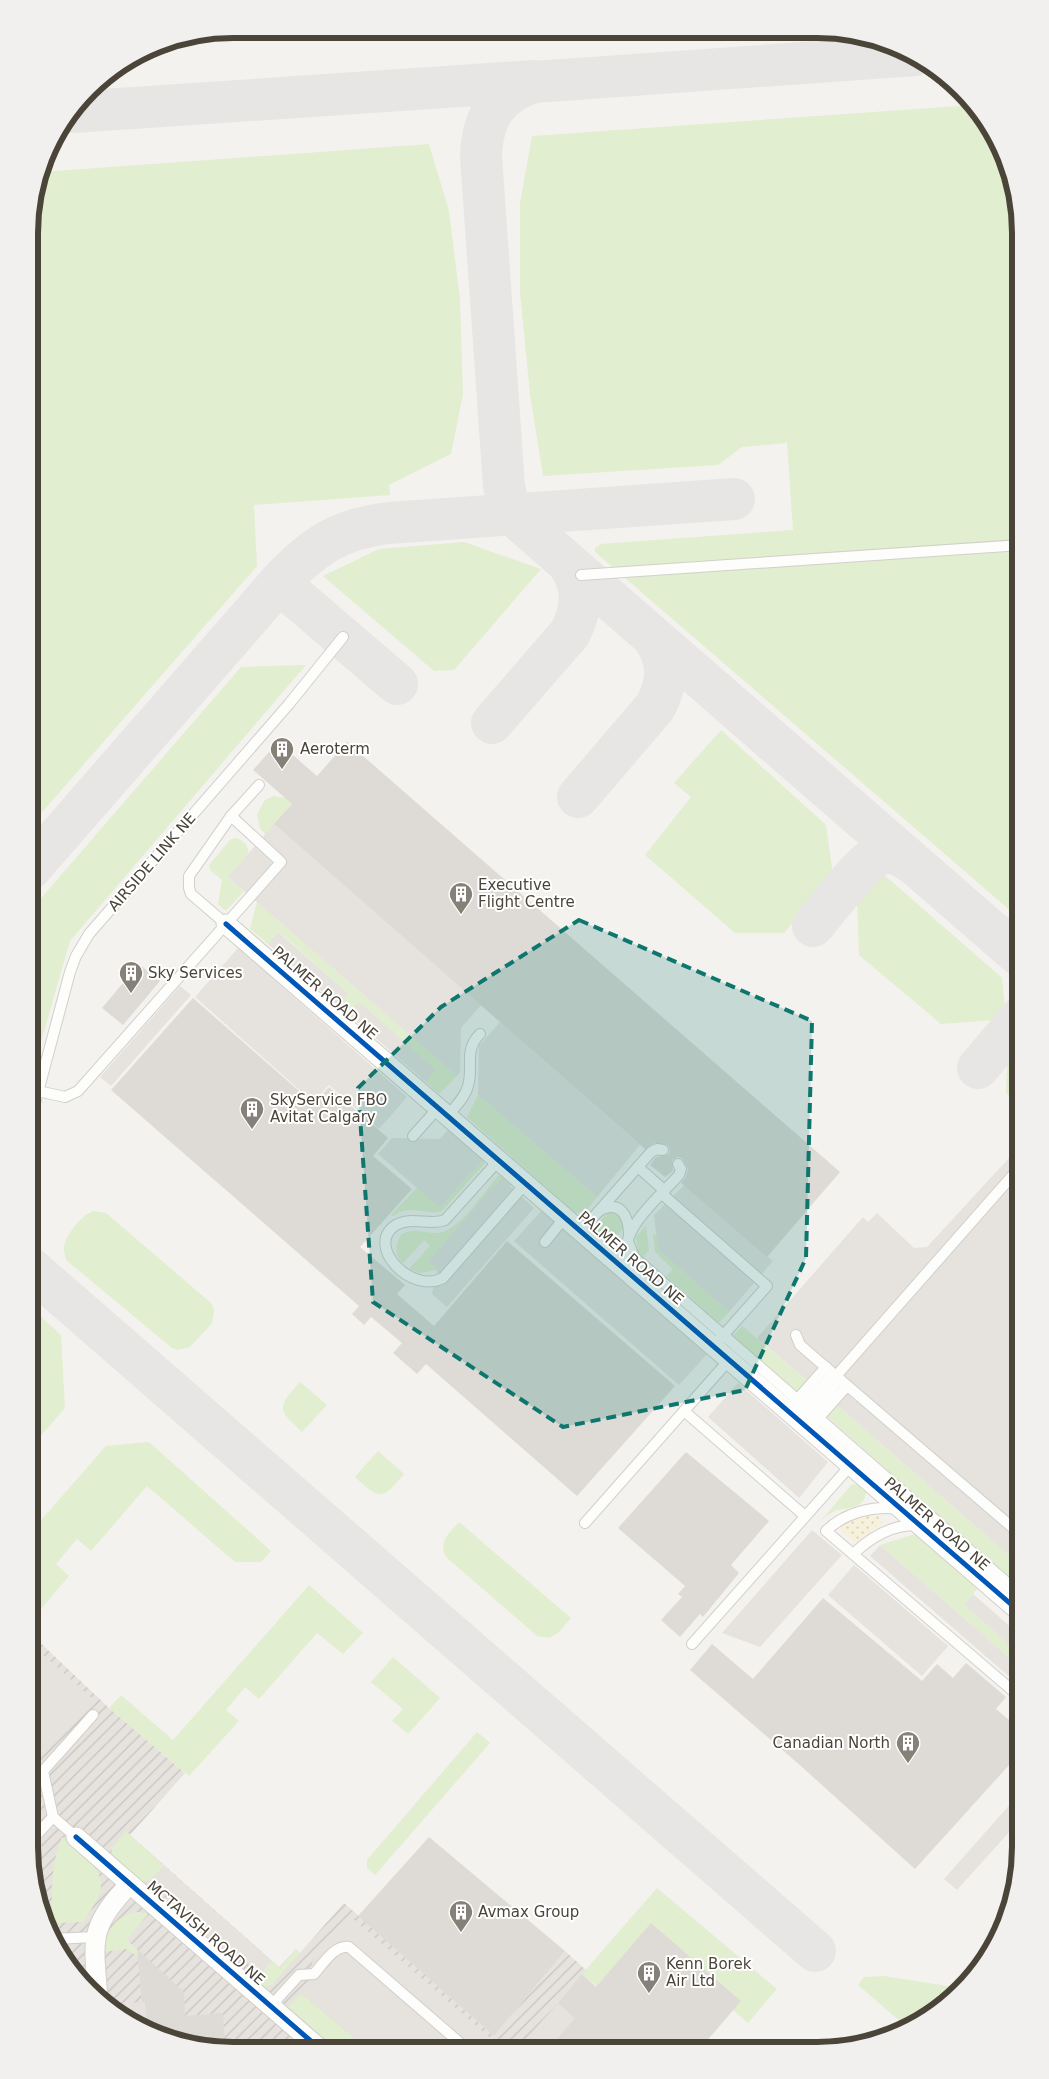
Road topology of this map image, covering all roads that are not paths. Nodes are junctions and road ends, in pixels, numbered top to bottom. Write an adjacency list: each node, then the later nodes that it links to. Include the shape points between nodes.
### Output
1 (1012, 546): 2 (lane)
2 (580, 575)
3 (343, 637): 8 (lane, AIRSIDE LINK NE, via 89,934 70,972)
4 (259, 785): 5 (lane)
5 (230, 816): 6 (lane, via 191,871 188,882 191,894); 6 (lane, via 281,862)
6 (226, 924): 8 (lane, via 78,1091 65,1097); 9 (street, PALMER ROAD NE)
7 (480, 1034): 9 (lane, via 471,1047 468,1087 459,1102)
8 (38, 1091)
9 (443, 1111): 10 (lane); 12 (street, PALMER ROAD NE)
10 (413, 1136)
11 (663, 1150): 14 (lane, via 654,1150)
12 (500, 1160): 16 (street, PALMER ROAD NE); 16 (lane, via 446,1220 403,1222 391,1229 386,1247 392,1261 416,1281 430,1282 443,1278)
13 (678, 1164): 17 (lane, via 680,1172)
14 (638, 1167): 17 (lane); 18 (lane)
15 (1012, 1176): 27 (lane)
16 (526, 1182): 19 (street, PALMER ROAD NE)
17 (663, 1192): 20 (lane, via 632,1227); 25 (lane, via 768,1286)
18 (599, 1211): 20 (lane, via 612,1207 621,1210 628,1222); 21 (lane, via 588,1225)
19 (565, 1217): 21 (street, PALMER ROAD NE); 22 (lane)
20 (628, 1238): 23 (lane, via 625,1256); 25 (lane, via 634,1257)
21 (591, 1240): 23 (street, PALMER ROAD NE)
22 (545, 1242)
23 (630, 1273): 25 (street, PALMER ROAD NE)
24 (796, 1335): 27 (lane, via 800,1345)
25 (719, 1340): 26 (street, PALMER ROAD NE); 29 (lane)
26 (730, 1359): 28 (lane); 29 (street, PALMER ROAD NE)
27 (837, 1376): 29 (lane); 29 (lane); 35 (lane)
28 (684, 1411): 32 (lane); 33 (lane)
29 (804, 1414): 30 (street, PALMER ROAD NE); 37 (lane)
30 (850, 1465): 31 (street, PALMER ROAD NE); 32 (lane)
31 (902, 1510): 34 (street, PALMER ROAD NE); 36 (lane, via 886,1508 851,1514 833,1524 826,1531)
32 (805, 1516): 39 (lane)
33 (585, 1523)
34 (919, 1525): 36 (lane, via 884,1531); 38 (street, PALMER ROAD NE)
35 (1012, 1527)
36 (853, 1554): 40 (lane)
37 (1012, 1587)
38 (1012, 1605)
39 (692, 1644)
40 (1012, 1690)
41 (93, 1715): 42 (lane, via 43,1771)
42 (52, 1817): 43 (lane); 44 (lane)
43 (38, 1833)
44 (76, 1837): 45 (street, MCTAVISH ROAD NE)
45 (130, 1884): 46 (street, MCTAVISH ROAD NE, via 108,1908); 49 (street, MCTAVISH ROAD NE)
46 (95, 1937): 47 (lane); 48 (street, MCTAVISH ROAD NE)
47 (61, 1939)
48 (97, 1986)
49 (271, 2006): 50 (street, MCTAVISH ROAD NE); 51 (lane, via 298,1975 314,1974 336,1950 349,1947)
50 (310, 2042)
51 (459, 2042)

